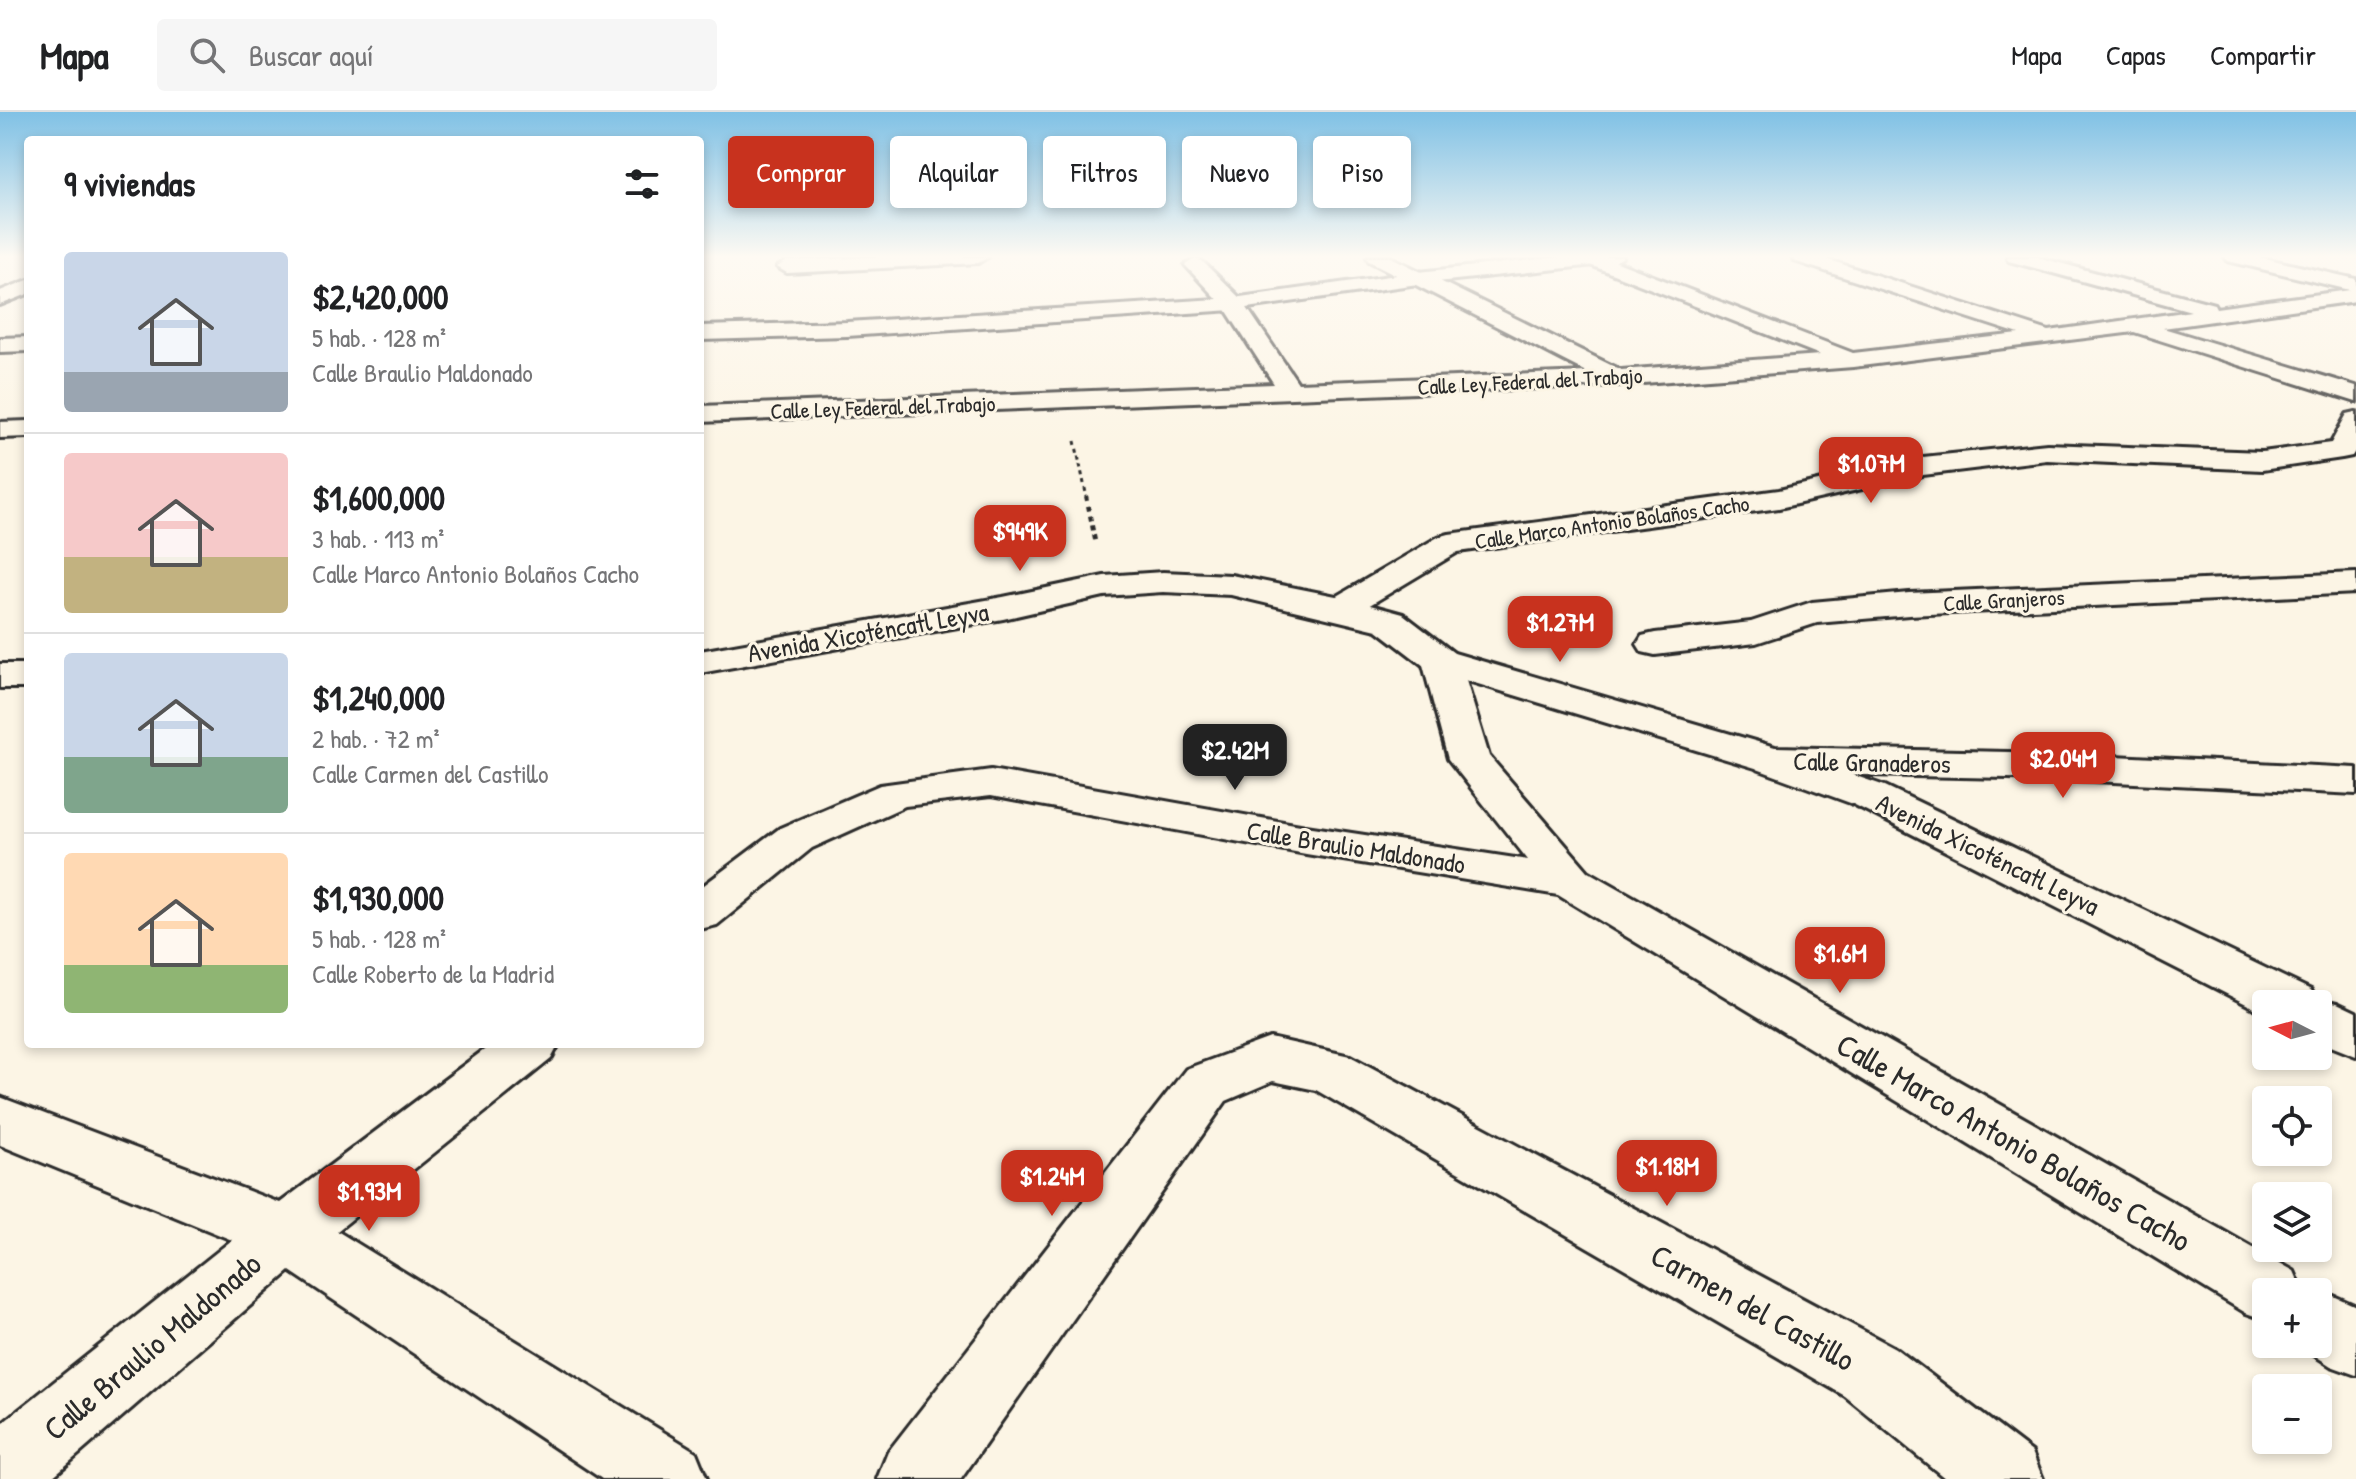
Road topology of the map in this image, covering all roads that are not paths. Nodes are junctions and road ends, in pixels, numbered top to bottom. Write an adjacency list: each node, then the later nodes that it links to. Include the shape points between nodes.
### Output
1 (818, 321): 9 (street)
2 (974, 321): 9 (street)
3 (1244, 321): 16 (street)
4 (1503, 321): 15 (street)
5 (1755, 321): 14 (street)
6 (2002, 321): 11 (street)
7 (2168, 321): 8 (street, Calle Ley Federal del Trabajo)
8 (2131, 326): 11 (street, Calle Ley Federal del Trabajo); 17 (street)
9 (847, 329): 10 (street)
10 (704, 333)
11 (2053, 337): 14 (street, Calle Ley Federal del Trabajo)
12 (24, 344): 13 (street)
13 (0, 345)
14 (1853, 360): 15 (street, Calle Ley Federal del Trabajo)
15 (1617, 378): 16 (street, Calle Ley Federal del Trabajo)
16 (1291, 391): 18 (street, Calle Ley Federal del Trabajo)
17 (2356, 394)
18 (704, 414)
19 (2356, 420): 22 (street, Calle Marco Antonio Bolaños Cacho)
20 (24, 429): 21 (street)
21 (0, 430)
22 (2349, 452): 24 (street, Calle Marco Antonio Bolaños Cacho, via 2262,461 2047,452 1923,466 1779,499 1449,544)
23 (2356, 583): 25 (street, Calle Granjeros, via 1909,604 1812,613 1756,632)
24 (1341, 608): 26 (street, Avenida Xicoténcatl Leyva, via 1231,585 1104,586); 27 (street, Avenida Xicoténcatl Leyva, via 1390,622)
25 (1655, 644)
26 (704, 661)
27 (1441, 661): 30 (street, Avenida Xicoténcatl Leyva); 32 (street, Calle Marco Antonio Bolaños Cacho, via 1469,759)
28 (0, 676): 29 (street)
29 (24, 676)
30 (1772, 760): 31 (street, Calle Granaderos, via 2053,766); 34 (street, Avenida Xicoténcatl Leyva, via 1869,795)
31 (2356, 781)
32 (1571, 882): 33 (street, Calle Braulio Maldonado, via 991,783 896,794 796,838); 40 (street, Calle Marco Antonio Bolaños Cacho)
33 (704, 910)
34 (2264, 990)
35 (2332, 1024): 36 (street)
36 (2356, 1036)
37 (526, 1048): 39 (street, Calle Braulio Maldonado)
38 (0, 1120): 39 (street)
39 (287, 1234): 43 (street, Calle Braulio Maldonado); 44 (street)
40 (2252, 1281)
41 (2332, 1328): 42 (street)
42 (2356, 1343)
43 (0, 1473)
44 (669, 1479)
45 (915, 1479): 46 (street, Carmen del Castillo, via 1206,1085 1270,1059 1330,1071 1870,1372)
46 (2005, 1479)

